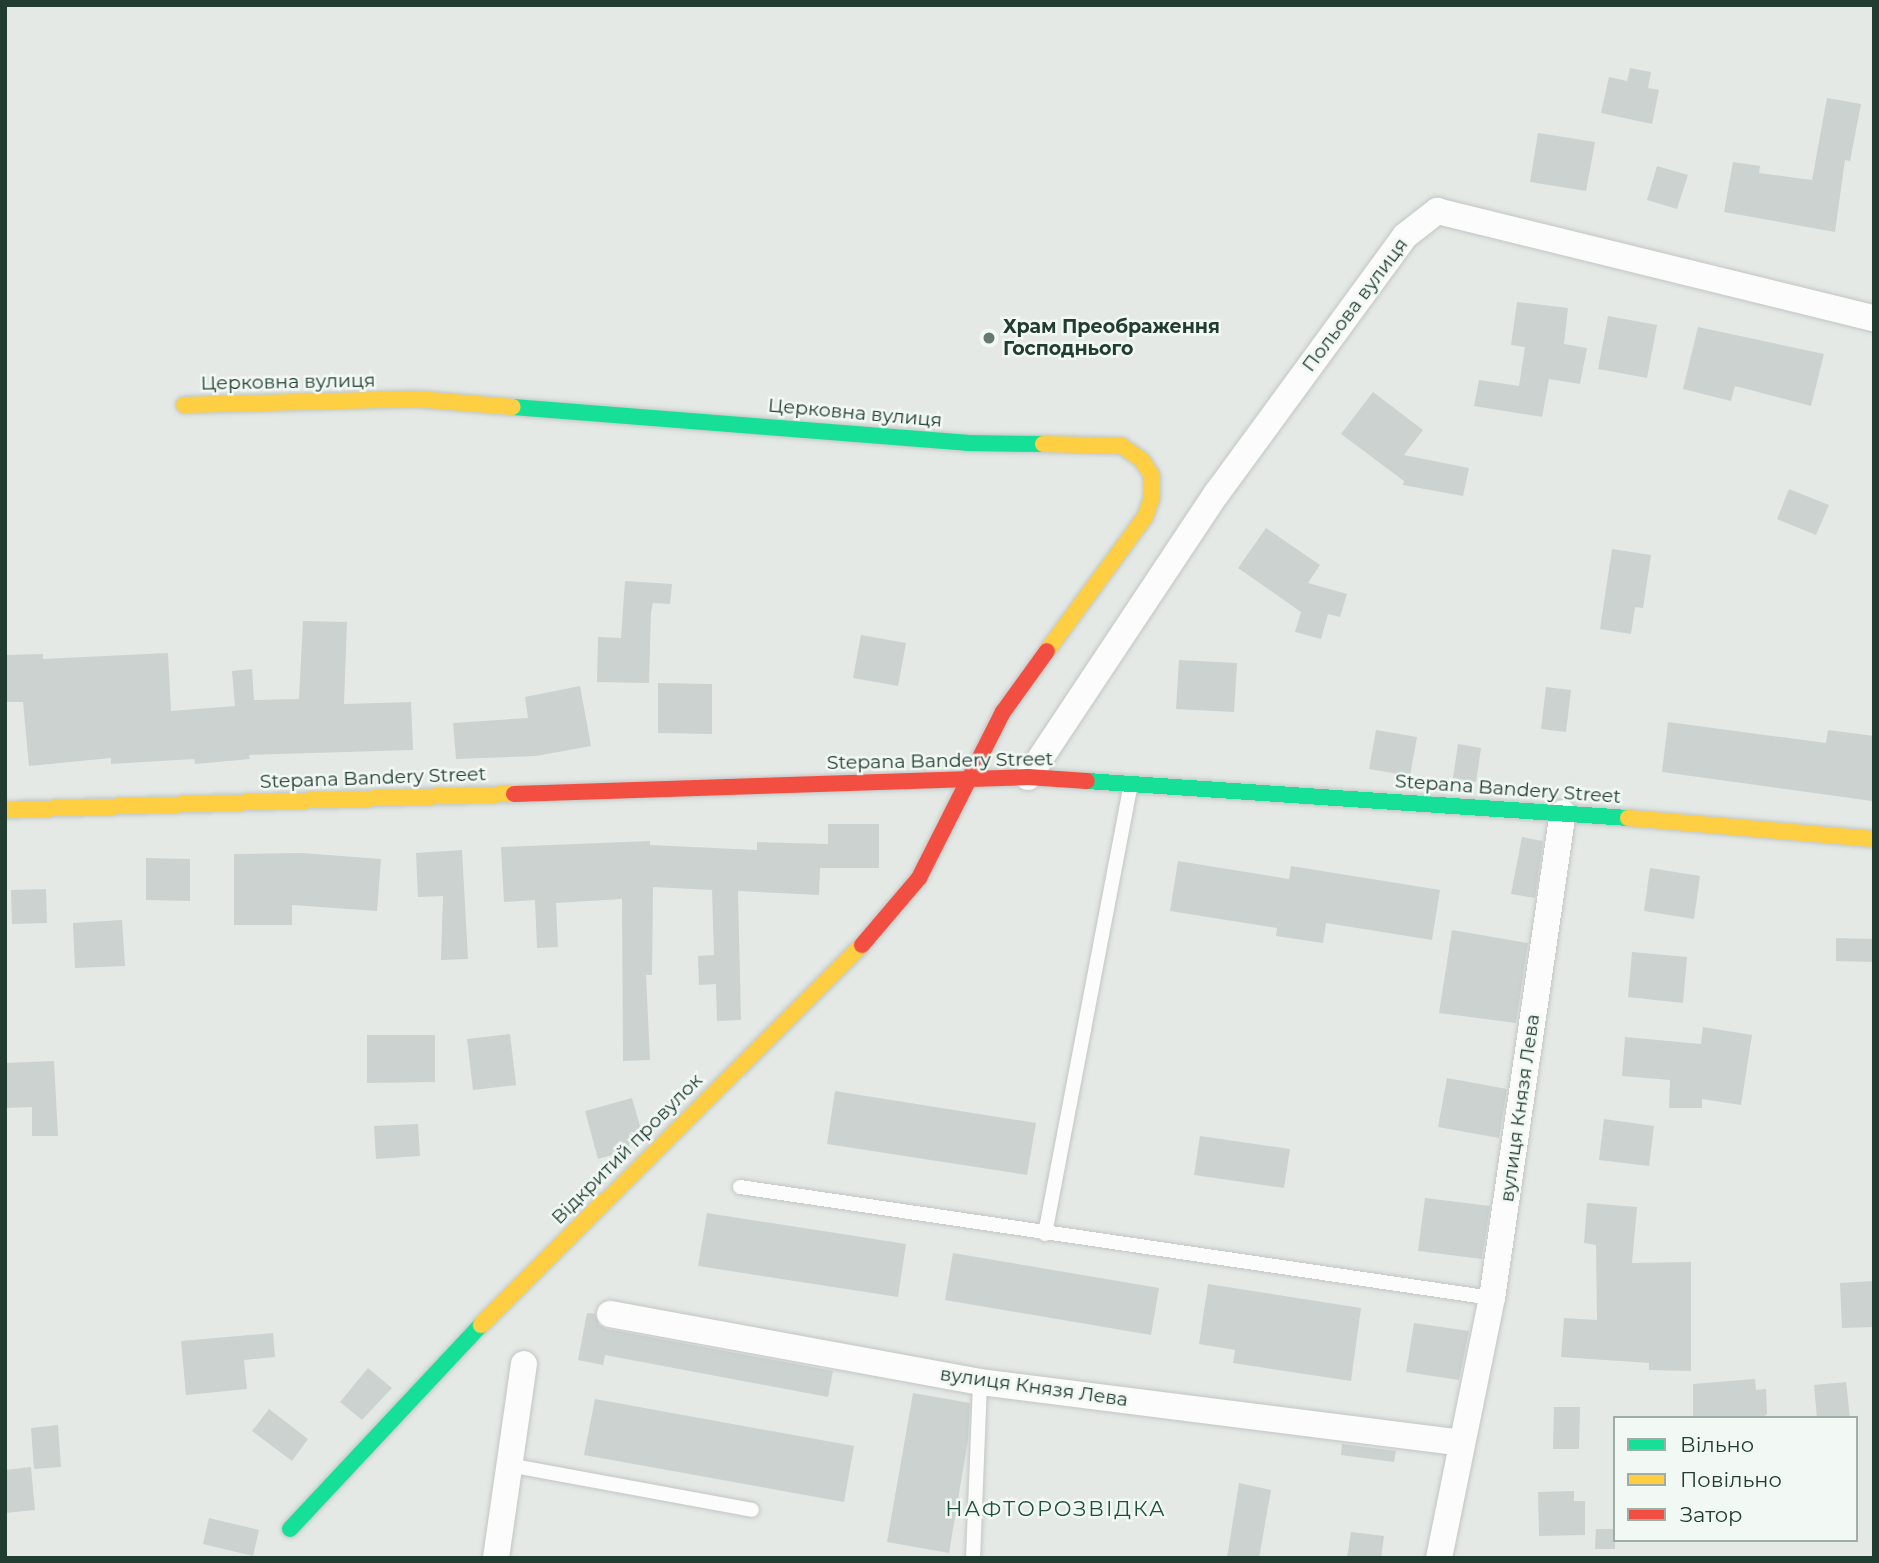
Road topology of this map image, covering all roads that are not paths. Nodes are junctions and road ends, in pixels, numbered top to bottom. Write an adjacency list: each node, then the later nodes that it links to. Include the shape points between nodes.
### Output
1 (1874, 318): 3 (street, Польова вулиця, via 1437,211 1405,236 1217,493)
2 (184, 405): 4 (street, Церковна вулиця, via 416,398 967,443 1122,446 1142,460 1152,476 1152,497 1144,517 1003,712)
3 (1028, 777): 4 (street, Stepana Bandery Street); 5 (street, Stepana Bandery Street)
4 (970, 780): 6 (street, Stepana Bandery Street); 18 (street, Відкритий провулок, via 919,878 872,936 516,1288)
5 (1131, 783): 7 (street, Stepana Bandery Street); 10 (lane)
6 (5, 810)
7 (1563, 813): 8 (street, Stepana Bandery Street); 11 (street, вулиця Князя Лева)
8 (1874, 839)
9 (740, 1187): 10 (lane)
10 (1045, 1234): 11 (lane)
11 (1492, 1298): 15 (street, вулиця Князя Лева)
12 (610, 1314): 14 (street, вулиця Князя Лева)
13 (524, 1364): 16 (street)
14 (980, 1382): 15 (street, вулиця Князя Лева); 20 (lane)
15 (1461, 1443): 21 (street, вулиця Князя Лева)
16 (508, 1465): 17 (lane); 19 (street)
17 (752, 1510)
18 (290, 1530)
19 (496, 1558)
20 (973, 1558)
21 (1439, 1558)

